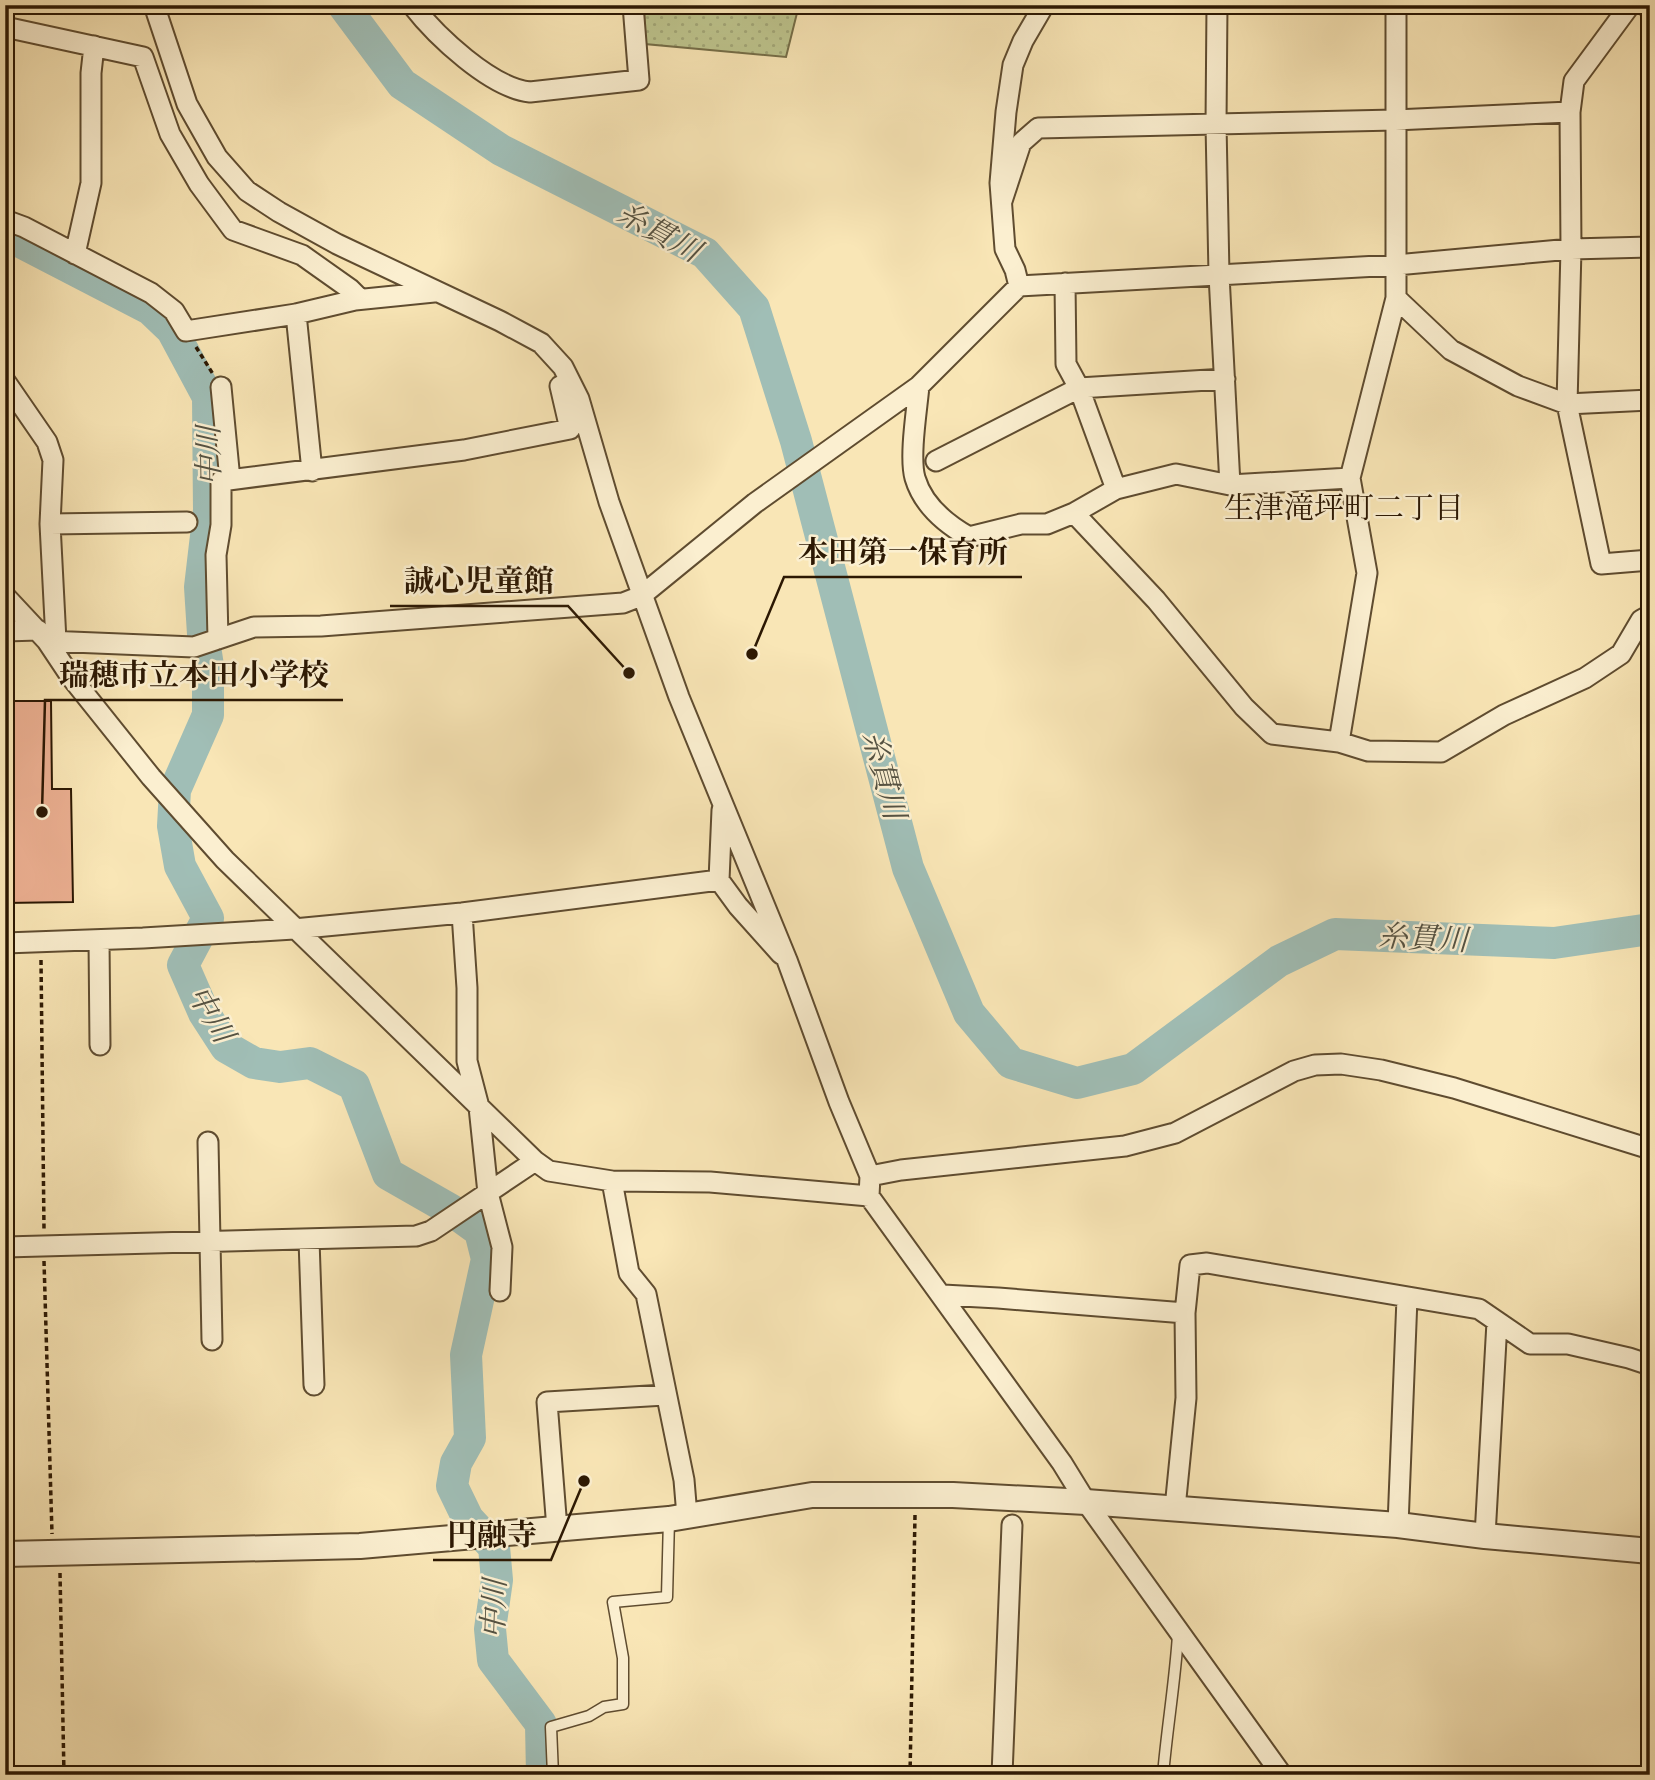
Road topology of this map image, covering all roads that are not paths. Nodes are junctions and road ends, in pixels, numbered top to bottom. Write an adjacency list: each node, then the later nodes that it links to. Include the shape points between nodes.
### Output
1 (154, 5): 22 (street, via 187,104 217,157 247,191 337,244)
2 (412, 5): 3 (street, via 429,26 494,79 530,92 639,80)
3 (633, 5)
4 (1044, 5): 13 (street, via 1013,65)
5 (1217, 5): 12 (street)
6 (1395, 5): 11 (street)
7 (1630, 5): 10 (street, via 1574,81)
8 (5, 27): 9 (street)
9 (94, 46): 17 (street, via 91,183); 24 (street, via 143,57 170,134 233,230 302,255)
10 (1570, 112): 11 (street); 16 (street)
11 (1395, 120): 12 (street); 18 (street)
12 (1216, 124): 13 (street, via 1038,128 1021,143); 19 (street)
13 (1002, 201): 21 (street, via 1005,249)
14 (5, 219): 17 (street)
15 (1650, 247): 16 (street)
16 (1571, 249): 18 (street); 33 (street)
17 (75, 254): 25 (street, via 151,293 174,312 186,331)
18 (1396, 265): 19 (street); 23 (street)
19 (1219, 275): 20 (street); 26 (street)
20 (1065, 283): 21 (street); 31 (street, via 1066,364)
21 (1019, 286): 29 (street)
22 (435, 292): 24 (street); 28 (street, via 541,343)
23 (1396, 298): 33 (street, via 1451,350 1518,386); 36 (street)
24 (359, 299): 25 (street)
25 (296, 314): 35 (street)
26 (1225, 379): 31 (street); 38 (street)
27 (6, 382): 42 (street, via 47,442 53,460)
28 (570, 382): 35 (street, via 560,386 570,429 464,450); 45 (street)
29 (919, 386): 40 (street, via 915,478 932,509 952,528 969,537 1021,524 1047,524); 45 (street, via 755,503)
30 (221, 387): 37 (street)
31 (1079, 388): 34 (street); 39 (street)
32 (1650, 400): 33 (street)
33 (1567, 404): 43 (street, via 1601,564)
34 (936, 461)
35 (312, 471): 37 (street)
36 (1350, 478): 38 (street); 50 (street, via 1367,573)
37 (230, 481): 49 (street, via 221,481)
38 (1230, 485): 39 (street, via 1176,474)
39 (1116, 489): 40 (street)
40 (1074, 513): 50 (street, via 1272,734)
41 (187, 522): 42 (street)
42 (50, 524): 48 (street)
43 (1650, 560)
44 (5, 596): 48 (street)
45 (641, 596): 49 (street, via 623,603 254,627); 51 (street)
46 (1650, 615): 50 (street, via 1641,620 1621,654 1585,678 1504,715 1441,752 1368,751)
47 (5, 631): 48 (street)
48 (47, 637): 49 (street, via 194,647); 54 (street, via 71,677 151,777)
49 (217, 639)
50 (1339, 741)
51 (722, 802): 52 (street); 57 (street)
52 (719, 880): 53 (street); 57 (street)
53 (462, 914): 54 (street); 59 (street, via 467,1061)
54 (294, 929): 55 (street); 59 (street)
55 (99, 940): 56 (street); 58 (street)
56 (5, 943)
57 (787, 960): 63 (street)
58 (100, 1045)
59 (479, 1107): 62 (street); 65 (street)
60 (208, 1142): 68 (street)
61 (1650, 1149): 63 (street, via 1454,1087 1341,1064 1294,1072 1175,1133 1125,1146)
62 (535, 1161): 64 (street, via 550,1171); 65 (street)
63 (870, 1176): 66 (street)
64 (612, 1181): 66 (street, via 710,1182); 78 (street, via 629,1273 646,1294)
65 (488, 1193): 67 (street, via 416,1236); 70 (street, via 502,1247)
66 (869, 1196): 71 (street)
67 (309, 1240): 68 (street); 77 (street)
68 (210, 1242): 69 (street); 75 (street)
69 (5, 1247)
70 (500, 1291)
71 (943, 1295): 73 (street); 79 (street)
72 (1407, 1297): 73 (street, via 1207,1263 1190,1265); 74 (street, via 1479,1309); 83 (street)
73 (1185, 1313): 80 (street, via 1186,1398)
74 (1497, 1322): 76 (street, via 1530,1343 1568,1344); 85 (street)
75 (212, 1340)
76 (1650, 1365)
77 (314, 1385)
78 (665, 1395): 81 (street, via 684,1480); 84 (street, via 547,1402)
79 (1086, 1502): 80 (street); 81 (street, via 812,1495); 88 (street)
80 (1175, 1508): 83 (street)
81 (678, 1518): 84 (street); 89 (lane, via 667,1597 613,1602 623,1658 623,1703 551,1727)
82 (1012, 1525): 90 (street)
83 (1398, 1525): 85 (street)
84 (557, 1529): 87 (street, via 359,1546)
85 (1485, 1536): 86 (street)
86 (1650, 1551)
87 (5, 1554)
88 (1178, 1628): 91 (lane); 92 (street)
89 (553, 1775)
90 (1002, 1775)
91 (1163, 1775)
92 (1282, 1775)

